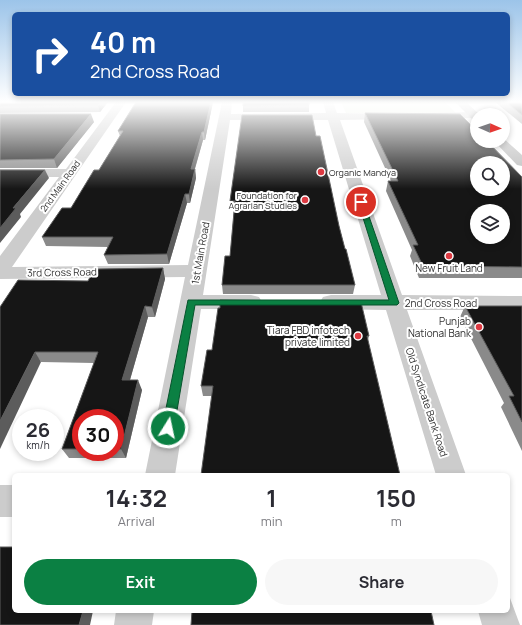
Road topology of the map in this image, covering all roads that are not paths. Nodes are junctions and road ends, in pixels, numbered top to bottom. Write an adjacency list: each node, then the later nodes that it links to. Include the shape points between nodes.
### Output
1 (100, 131): 6 (street, 2nd Main Road)
2 (222, 131): 9 (street, 1st Main Road)
3 (337, 131): 14 (street, Old Syndicate Bank Road)
4 (507, 148): 5 (main road)
5 (522, 162)
6 (70, 173): 7 (street); 8 (street, 2nd Main Road)
7 (0, 174)
8 (0, 270)
9 (197, 271): 10 (street, 3rd Cross Road); 11 (street, 1st Main Road)
10 (0, 273)
11 (191, 302): 12 (street); 16 (street, 1st Main Road)
12 (268, 302)
13 (314, 302): 14 (street, 2nd Cross Road)
14 (394, 303): 15 (street, 2nd Cross Road); 17 (street, Old Syndicate Bank Road)
15 (522, 303)
16 (160, 473)
17 (451, 473)
18 (0, 501): 19 (street)
19 (12, 501)
20 (135, 613): 22 (street)
21 (498, 613): 23 (street)
22 (133, 625)
23 (501, 625)

